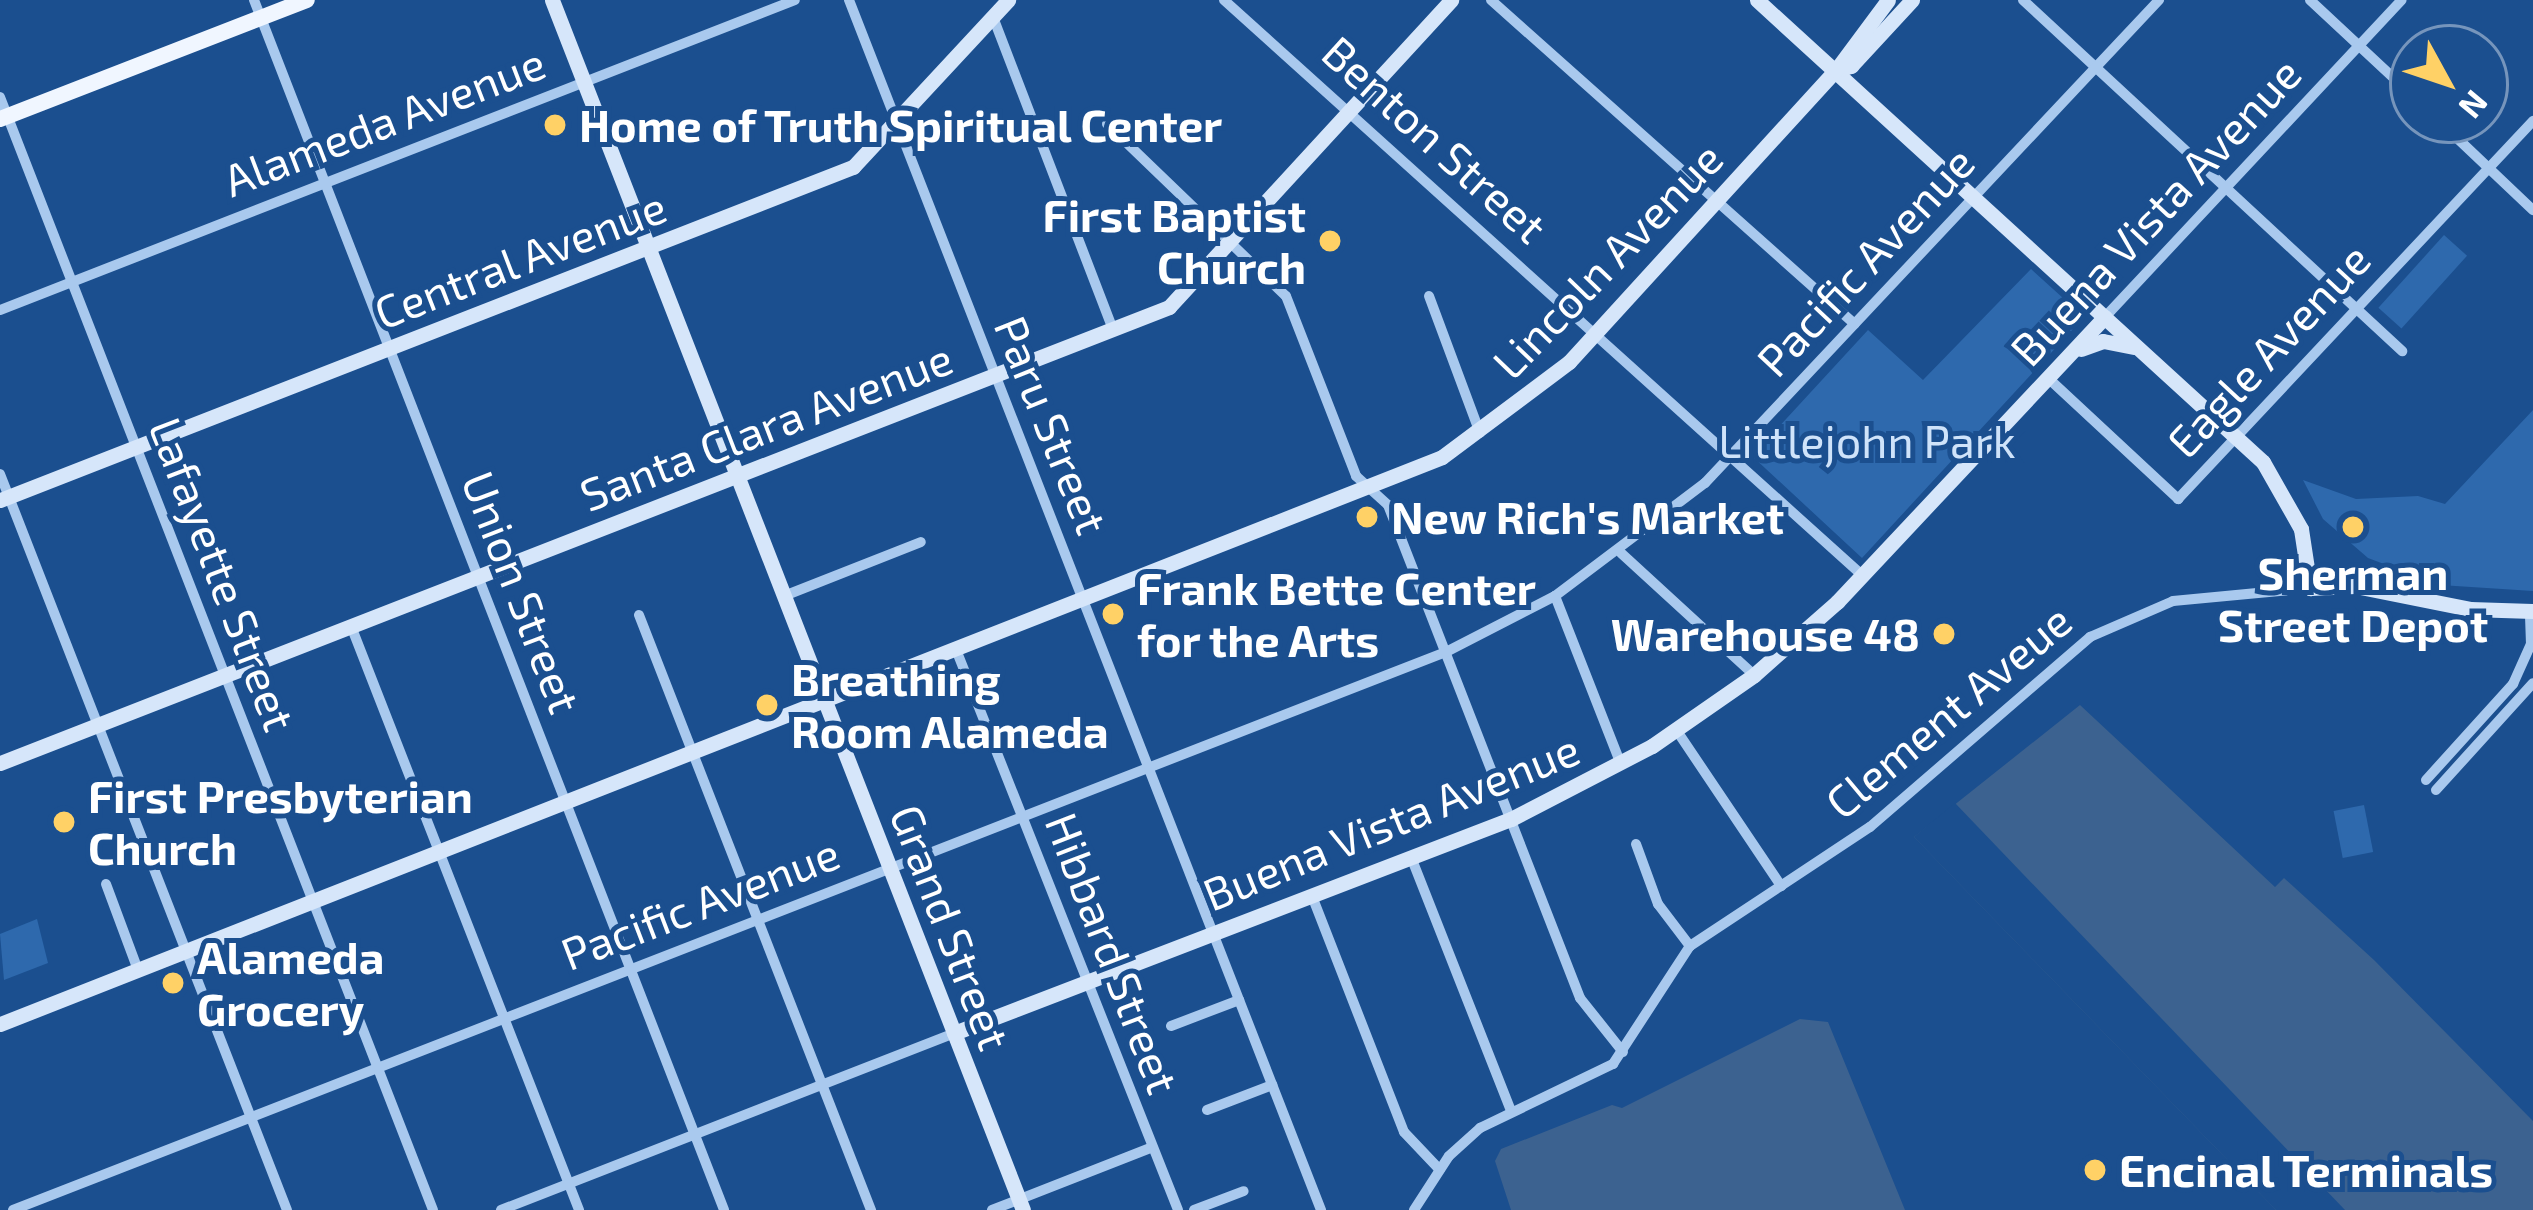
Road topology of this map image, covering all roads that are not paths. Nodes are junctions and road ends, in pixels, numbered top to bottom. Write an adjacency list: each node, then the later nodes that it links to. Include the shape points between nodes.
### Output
1 (307, 0): 16 (main road)
2 (552, 0): 22 (street, Grand Street)
3 (795, 0): 22 (street, Alameda Avenue)
4 (849, 0): 28 (street, Paru Street)
5 (1008, 0): 17 (street, Central Avenue)
6 (1224, 0): 24 (street, Benton Street)
7 (1451, 0): 24 (street, Santa Clara Avenue)
8 (1491, 0): 34 (street)
9 (1757, 0): 20 (street)
10 (1888, 0): 20 (street, Lincoln Avenue)
11 (1912, 0): 20 (street, Lincoln Avenue, via 1851,66)
12 (2024, 0): 19 (street)
13 (2159, 0): 19 (street, Pacific Avenue)
14 (2310, 0): 18 (street)
15 (2402, 0): 18 (street, Buena Vista Avenue)
16 (257, 9): 25 (main road); 31 (street, Union Street)
17 (993, 17): 28 (street, Central Avenue); 44 (street)
18 (2360, 46): 21 (street); 32 (street, Buena Vista Avenue)
19 (2098, 66): 32 (street); 33 (street, Pacific Avenue)
20 (1836, 70): 33 (street); 34 (street, Lincoln Avenue)
21 (2389, 73)
22 (583, 82): 31 (street, Alameda Avenue); 37 (street, Grand Street)
23 (0, 97): 25 (street, Lafayette Street)
24 (1351, 112): 36 (street, Santa Clara Avenue); 45 (street, Benton Street)
25 (4, 118): 38 (street, Lafayette Street)
26 (2533, 121): 30 (street, Eagle Avenue)
27 (1107, 124): 36 (street, via 1115,140)
28 (897, 125): 37 (street, Central Avenue, via 853,167); 50 (street, Paru Street)
29 (2464, 144): 30 (street)
30 (2489, 168): 35 (street); 40 (street, Eagle Avenue)
31 (326, 182): 38 (street, Alameda Avenue); 47 (street, Union Street)
32 (2227, 187): 40 (street); 42 (street, Buena Vista Avenue)
33 (1976, 196): 42 (street); 43 (street, Pacific Avenue)
34 (1717, 202): 43 (street); 45 (street, Lincoln Avenue)
35 (2533, 210)
36 (1233, 244): 44 (street, Santa Clara Avenue, via 1180,300); 58 (street, via 1286,296 1357,476)
37 (648, 248): 47 (street, Central Avenue); 57 (street, Grand Street)
38 (71, 282): 41 (street, Alameda Avenue); 54 (street, Lafayette Street)
39 (1429, 296): 52 (street)
40 (2357, 308): 48 (street); 53 (street, Eagle Avenue)
41 (0, 310)
42 (2104, 317): 46 (street); 49 (street, Buena Vista Avenue)
43 (1855, 324): 55 (street, Pacific Avenue)
44 (1113, 328): 50 (street, Santa Clara Avenue)
45 (1597, 332): 52 (street, Lincoln Avenue); 55 (street, Benton Street)
46 (2136, 348): 49 (street, via 2104,341); 53 (street)
47 (389, 349): 54 (street, Central Avenue); 62 (street, Union Street)
48 (2402, 351)
49 (2071, 354): 51 (street, Buena Vista Avenue)
50 (994, 376): 57 (street, Santa Clara Avenue); 67 (street, Paru Street)
51 (2048, 378): 53 (street, Eagle Avenue, via 2178,499); 63 (street, Buena Vista Avenue)
52 (1480, 433): 58 (street, Lincoln Avenue)
53 (2235, 437): 64 (street, via 2290,501)
54 (135, 448): 59 (street, Central Avenue); 73 (street, Lafayette Street)
55 (1734, 454): 61 (street, Pacific Avenue); 63 (street, Benton Street)
56 (0, 474): 59 (street)
57 (736, 476): 62 (street, Santa Clara Avenue); 65 (street, Grand Street)
58 (1372, 490): 67 (street, Lincoln Avenue); 72 (street, via 1388,505)
59 (4, 499): 77 (street)
60 (921, 542): 65 (street)
61 (1622, 553): 66 (street, Pacific Avenue); 74 (street)
62 (479, 576): 70 (street, Santa Clara Avenue); 85 (street, Union Street)
63 (1863, 576): 74 (street, Buena Vista Avenue)
64 (2310, 588): 68 (street, via 2355,586 2470,610); 93 (street, Clement Aveue, via 2173,601 2114,621 1870,827)
65 (784, 596): 76 (street, Grand Street)
66 (1555, 596): 72 (street, Pacific Avenue); 81 (street)
67 (1083, 602): 71 (street, Lincoln Avenue); 82 (street, Paru Street)
68 (2532, 611): 83 (street, via 2531,644 2513,684)
69 (639, 615): 79 (street)
70 (351, 626): 73 (street, Santa Clara Avenue); 89 (street)
71 (957, 652): 76 (street, Lincoln Avenue); 86 (street, Hibbard Street)
72 (1445, 652): 82 (street, Pacific Avenue); 87 (street)
73 (224, 675): 77 (street, Santa Clara Avenue); 95 (street, Lafayette Street)
74 (1754, 676): 78 (street, Buena Vista Avenue)
75 (2533, 682): 84 (street)
76 (826, 703): 79 (street, Lincoln Avenue); 91 (street, Grand Street)
77 (97, 724): 80 (street, Santa Clara Avenue); 99 (street)
78 (1676, 730): 81 (street, Buena Vista Avenue); 93 (street)
79 (694, 754): 85 (street, Lincoln Avenue); 96 (street)
80 (0, 763)
81 (1621, 764): 87 (street, Buena Vista Avenue)
82 (1148, 768): 86 (street, Pacific Avenue); 97 (street, Paru Street)
83 (2426, 780)
84 (2436, 790)
85 (567, 804): 89 (street, Lincoln Avenue); 101 (street, Union Street)
86 (1022, 817): 91 (street, Pacific Avenue); 102 (street, Hibbard Street)
87 (1511, 819): 90 (street, Buena Vista Avenue); 108 (street, via 1588,1016)
88 (1636, 844): 98 (street, via 1658,904)
89 (440, 854): 95 (street, Lincoln Avenue); 104 (street)
90 (1411, 856): 94 (street, Buena Vista Avenue); 113 (street)
91 (890, 868): 96 (street, Pacific Avenue); 107 (street, Grand Street)
92 (106, 884): 100 (street)
93 (1781, 886): 98 (street, Clement Aveue)
94 (1312, 896): 97 (street, Buena Vista Avenue); 117 (street, via 1404,1132)
95 (313, 903): 99 (street, Lincoln Avenue); 109 (street, Lafayette Street)
96 (758, 920): 101 (street, Pacific Avenue); 110 (street)
97 (1213, 934): 102 (street, Buena Vista Avenue); 103 (street, Paru Street)
98 (1690, 946): 108 (street)
99 (186, 952): 100 (street, Lincoln Avenue); 114 (street)
100 (138, 970): 105 (street, Lincoln Avenue)
101 (630, 970): 104 (street, Pacific Avenue); 115 (street, Union Street)
102 (1086, 983): 107 (street, Buena Vista Avenue); 116 (street, Hibbard Street)
103 (1239, 1000): 106 (street); 111 (street, Paru Street)
104 (504, 1018): 109 (street, Pacific Avenue); 118 (street)
105 (0, 1024)
106 (1172, 1026)
107 (954, 1034): 110 (street, Buena Vista Avenue); 120 (street, Grand Street)
108 (1623, 1052): 113 (street, via 1595,1077)
109 (377, 1068): 114 (street, Pacific Avenue); 123 (street, Lafayette Street)
110 (822, 1085): 115 (street, Buena Vista Avenue); 127 (street)
111 (1272, 1085): 112 (street); 131 (street, Paru Street)
112 (1207, 1110)
113 (1511, 1111): 117 (street, via 1465,1139)
114 (251, 1117): 121 (street, Pacific Avenue); 122 (street)
115 (695, 1135): 118 (street, Buena Vista Avenue); 126 (street, Union Street)
116 (1150, 1148): 120 (street); 129 (street, Hibbard Street)
117 (1440, 1170): 132 (street)
118 (569, 1184): 124 (street, Buena Vista Avenue); 125 (street)
119 (1244, 1191): 130 (street)
120 (1021, 1205): 128 (street)
121 (13, 1210)
122 (287, 1210)
123 (433, 1210)
124 (501, 1210)
125 (579, 1210)
126 (724, 1210)
127 (871, 1210)
128 (992, 1210)
129 (1178, 1210)
130 (1193, 1210)
131 (1321, 1210)
132 (1414, 1210)

